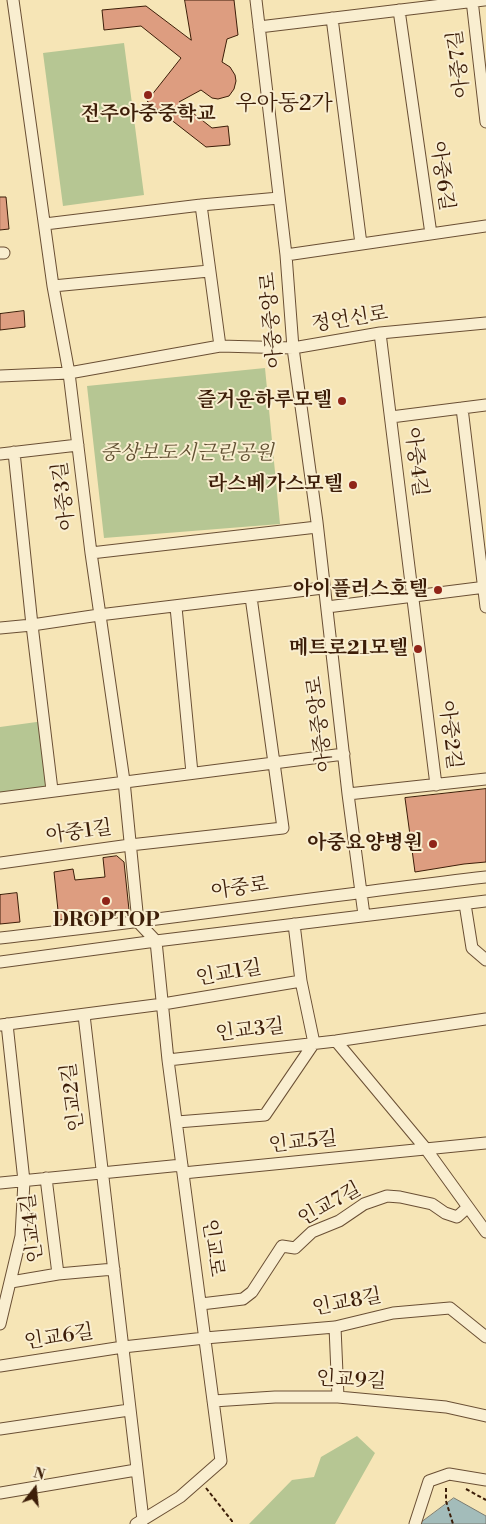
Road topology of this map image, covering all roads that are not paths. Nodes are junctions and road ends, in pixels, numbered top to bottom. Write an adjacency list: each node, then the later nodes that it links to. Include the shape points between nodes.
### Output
1 (13, 0): 12 (street, 아중3길)
2 (256, 0): 7 (street, 아중중앙로)
3 (484, 0): 4 (street, 아중7길)
4 (472, 1): 5 (street, 아중7길); 8 (street, 아중7길)
5 (399, 10): 6 (street, 아중7길); 14 (street, 아중6길)
6 (332, 18): 7 (street, 아중7길); 15 (street)
7 (259, 27): 10 (street, 아중중앙로)
8 (483, 75): 9 (street, 아중7길)
9 (486, 122)
10 (279, 198): 11 (street); 16 (street, 아중중앙로)
11 (201, 205): 12 (street); 17 (street)
12 (44, 224): 18 (street, 아중3길)
13 (486, 226): 14 (street, 아중6길)
14 (431, 234): 15 (street, 아중6길)
15 (361, 244): 16 (street, 아중6길)
16 (286, 255): 22 (street, 아중중앙로)
17 (209, 271): 18 (street); 21 (street)
18 (53, 286): 23 (street, 아중3길)
19 (486, 323): 20 (street, 정언신로)
20 (380, 333): 22 (street, 정언신로); 27 (street, 아중4길)
21 (220, 346): 22 (street, 정언신로); 23 (street, 정언신로)
22 (293, 348): 31 (street, 아중중앙로)
23 (69, 373): 24 (street, 정언신로); 28 (street, 아중3길)
24 (0, 376)
25 (486, 405): 26 (street)
26 (462, 408): 27 (street); 33 (street)
27 (391, 417): 35 (street, 아중4길)
28 (78, 445): 29 (street); 32 (street, 아중3길)
29 (14, 452): 30 (street); 41 (street)
30 (0, 454)
31 (317, 527): 32 (street); 34 (street, 아중중앙로)
32 (91, 553): 40 (street, 아중3길)
33 (485, 587): 35 (street); 39 (street)
34 (324, 588): 36 (street); 38 (street, 아중중앙로)
35 (413, 596): 38 (street); 43 (street, 아중4길)
36 (251, 597): 37 (street); 46 (street)
37 (176, 607): 40 (street); 47 (street)
38 (327, 607): 45 (street, 아중중앙로)
39 (486, 607)
40 (100, 615): 41 (street); 44 (street, 아중3길)
41 (32, 625): 42 (street); 51 (street)
42 (0, 628)
43 (424, 689): 50 (street, 아중2길)
44 (112, 702): 49 (street, 아중1길)
45 (344, 754): 46 (street); 52 (street, 아중중앙로)
46 (273, 762): 47 (street); 54 (street, via 282,828)
47 (192, 773): 49 (street)
48 (486, 779): 50 (street, 아중2길)
49 (124, 782): 51 (street); 54 (street, 아중1길)
50 (436, 785): 52 (street, 아중2길)
51 (52, 790): 53 (street)
52 (348, 794): 57 (street, 아중중앙로)
53 (0, 798)
54 (130, 845): 55 (street, 아중1길); 61 (street)
55 (0, 863)
56 (486, 877): 57 (street, 아중로)
57 (361, 892): 60 (street, 아중중앙로); 61 (street, 아중로)
58 (486, 901): 59 (street, 아중로)
59 (465, 904): 60 (street, 아중로); 65 (street, via 472,948)
60 (364, 915): 62 (street, 아중로)
61 (138, 922): 63 (street, 아중로); 64 (street)
62 (294, 924): 64 (street, 아중로); 67 (street)
63 (0, 938)
64 (156, 941): 66 (street, 아중로); 68 (street, 인교로)
65 (486, 960)
66 (0, 962)
67 (300, 981): 68 (street, 인교1길); 73 (street)
68 (163, 1004): 69 (street); 74 (street, 인교로)
69 (84, 1015): 71 (street); 79 (street, 인교2길)
70 (486, 1019): 72 (street, 인교3길)
71 (4, 1025): 81 (street, 인교4길)
72 (336, 1040): 73 (street, 인교3길); 77 (street)
73 (314, 1043): 74 (street, 인교3길); 75 (street, via 265,1116)
74 (168, 1060): 75 (street, 인교로)
75 (176, 1122): 78 (street, 인교로)
76 (486, 1142): 77 (street, 인교5길)
77 (426, 1149): 78 (street, 인교5길); 83 (street)
78 (183, 1169): 79 (street, 인교4길); 88 (street, 인교로)
79 (102, 1174): 80 (street, 인교4길); 85 (street)
80 (46, 1178): 81 (street, 인교4길); 86 (street, 인교4길)
81 (24, 1181): 82 (street, 인교4길); 87 (street, 인교4길, via 21,1236)
82 (0, 1183)
83 (468, 1208): 84 (street); 88 (street, 인교7길, via 457,1217 432,1204 400,1197 388,1196 364,1204 339,1221 312,1232 295,1248 282,1246 252,1292 243,1299)
84 (486, 1232)
85 (114, 1269): 86 (street); 93 (street, 인교6길)
86 (58, 1274): 87 (street)
87 (11, 1282): 89 (street, 인교6길)
88 (201, 1304): 92 (street, 인교로)
89 (0, 1324)
90 (335, 1327): 91 (street, 인교8길, via 393,1313 450,1308); 92 (street, 인교8길); 95 (street)
91 (486, 1337)
92 (205, 1338): 93 (street, 인교6길); 96 (street, 인교로)
93 (123, 1347): 94 (street, 인교6길); 97 (street, 인교로)
94 (0, 1366)
95 (338, 1397): 96 (street, 인교9길); 98 (street, 인교9길, via 446,1407)
96 (213, 1401): 103 (street, 인교로, via 221,1461 180,1498)
97 (129, 1410): 99 (street); 100 (street, 인교로)
98 (486, 1415)
99 (0, 1429)
100 (136, 1470): 102 (street); 103 (street, 인교로)
101 (486, 1480): 104 (street, via 449,1474 429,1481)
102 (0, 1493)
103 (140, 1522)
104 (415, 1524)

